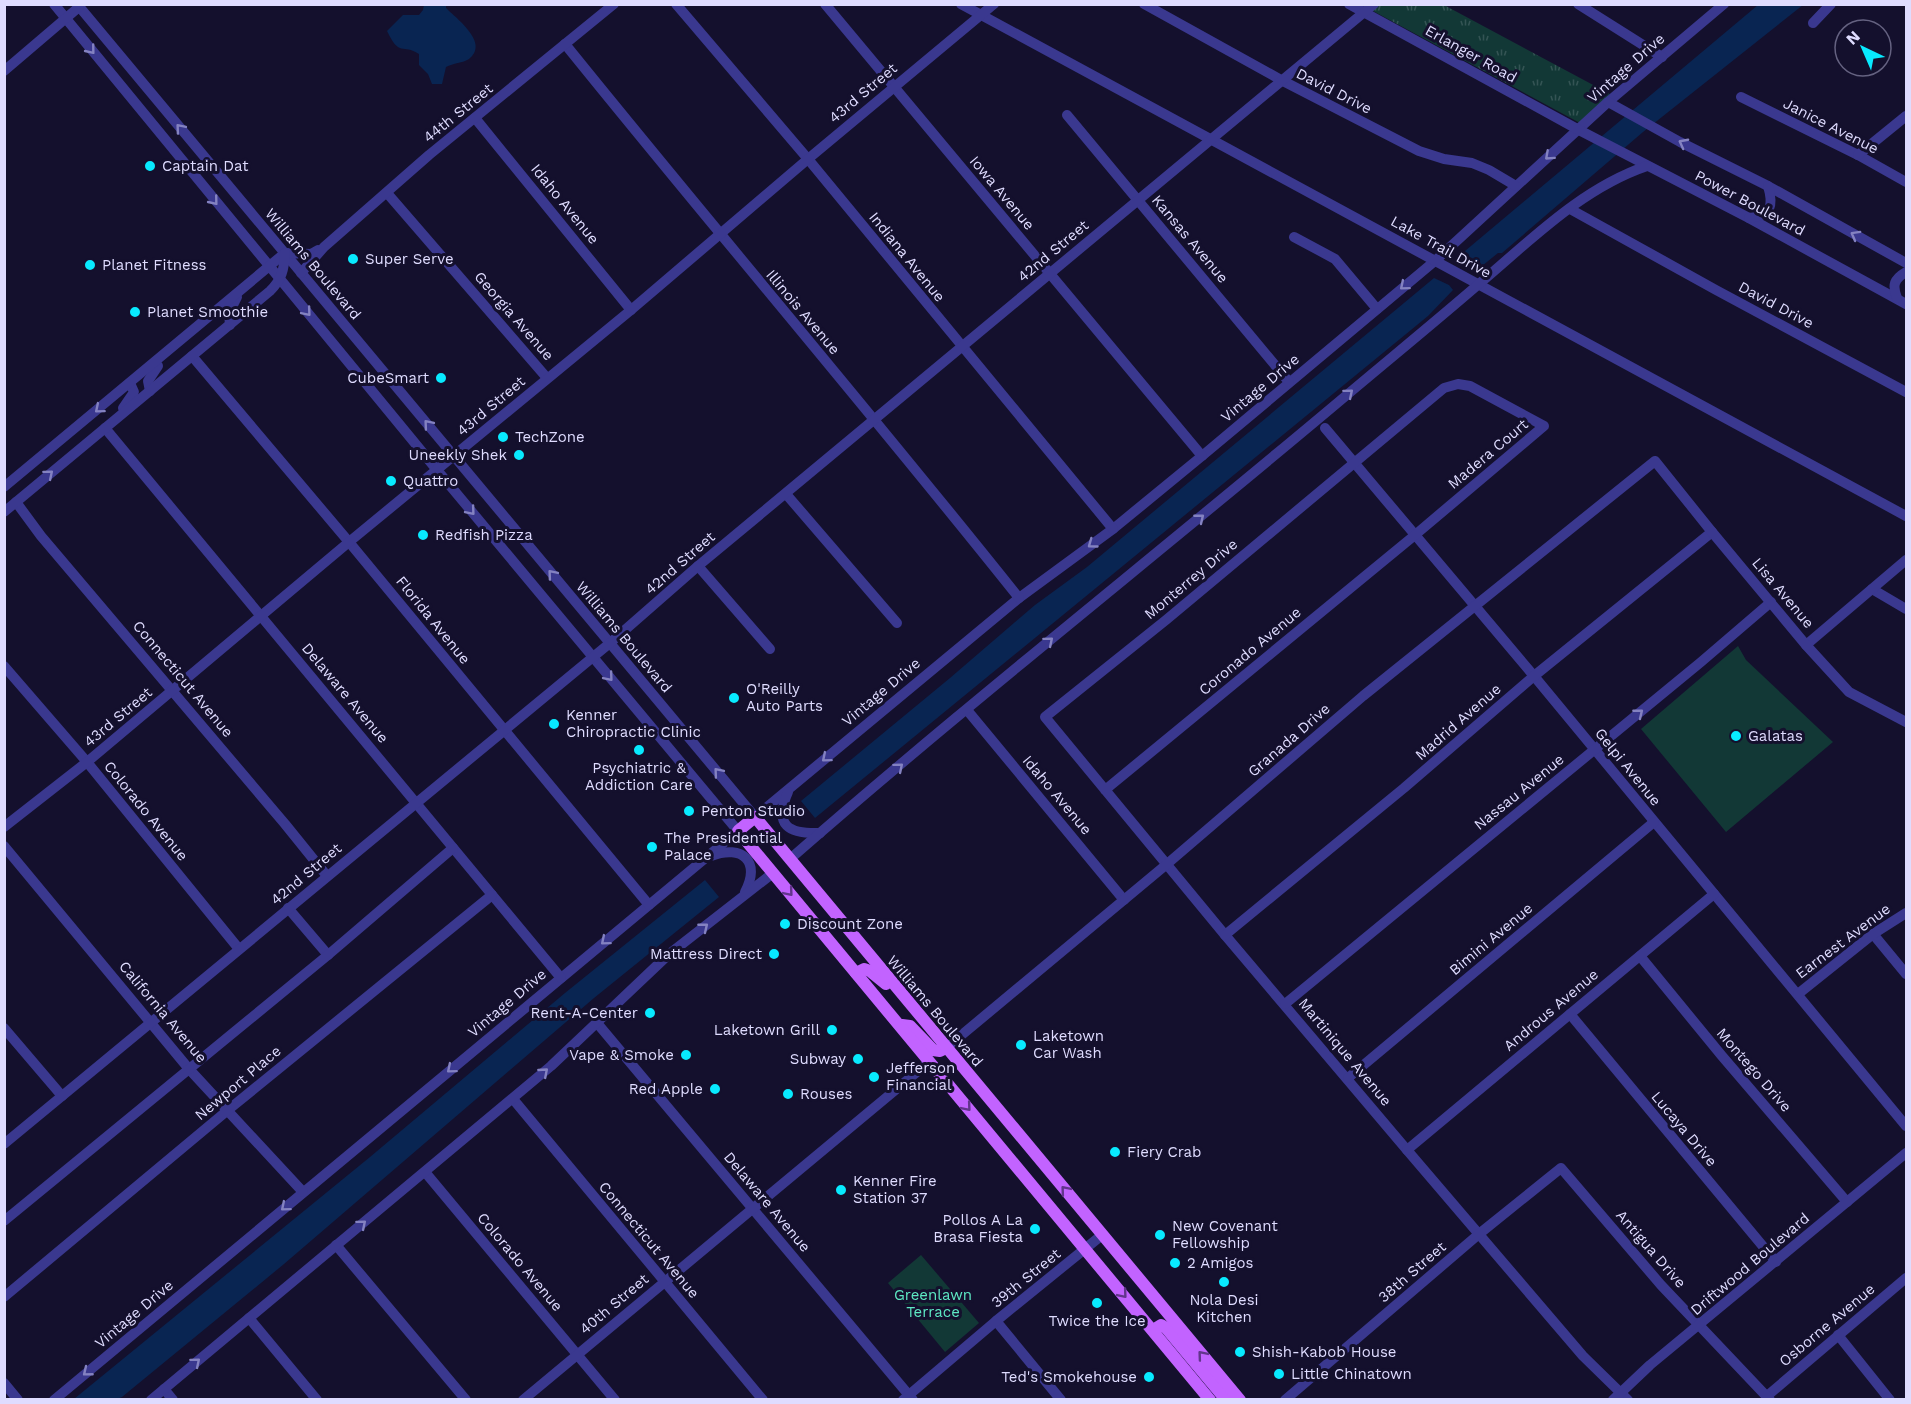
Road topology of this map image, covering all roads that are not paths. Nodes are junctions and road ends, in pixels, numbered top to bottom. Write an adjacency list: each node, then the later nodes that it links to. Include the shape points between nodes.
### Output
1 (54, 4): 16 (street)
2 (614, 4): 18 (street, 44th Street)
3 (676, 4): 35 (street, Indiana Avenue)
4 (825, 4): 23 (street, Iowa Avenue)
5 (961, 4): 15 (street, Lake Trail Drive)
6 (994, 4): 15 (street, 43rd Street)
7 (1144, 4): 21 (street, David Drive)
8 (1348, 4): 14 (street, Erlanger Road)
9 (1374, 4): 14 (street, 42nd Street)
10 (1578, 4): 19 (street)
11 (1724, 4): 19 (street, Vintage Drive)
12 (1831, 4): 17 (street)
13 (78, 6): 16 (street); 22 (street, Williams Boulevard)
14 (1364, 13): 21 (street, 42nd Street); 32 (street, Erlanger Road)
15 (981, 15): 23 (street, 43rd Street); 33 (street, Lake Trail Drive)
16 (66, 19): 20 (street); 24 (street, one-way to 24)
17 (1813, 23)
18 (565, 44): 31 (street, 44th Street); 44 (street, Illinois Avenue)
19 (1662, 57): 27 (street, Vintage Drive)
20 (4, 71)
21 (1283, 81): 33 (street, 42nd Street); 38 (street, David Drive, via 1419,151 1472,163)
22 (142, 82): 24 (street); 26 (street, Williams Boulevard)
23 (894, 87): 35 (street, 43rd Street); 53 (street, Iowa Avenue)
24 (128, 94): 28 (street)
25 (1741, 97): 34 (street, Janice Avenue)
26 (159, 102): 28 (street); 47 (street, Williams Boulevard, one-way to 26)
27 (1608, 102): 32 (street, Vintage Drive); 39 (street, Power Boulevard, one-way to 27)
28 (144, 114): 50 (street, one-way to 50)
29 (1067, 115): 41 (street, Kansas Avenue)
30 (1906, 116): 34 (street)
31 (475, 118): 40 (street, 44th Street); 60 (street, Idaho Avenue)
32 (1583, 133): 36 (street, Power Boulevard); 38 (street, Vintage Drive, one-way to 38)
33 (1212, 140): 41 (street, 42nd Street); 48 (street, Lake Trail Drive)
34 (1858, 155): 37 (street, Janice Avenue)
35 (808, 159): 44 (street, 43rd Street); 63 (street, Indiana Avenue)
36 (1647, 166): 42 (street, via 1627,173); 43 (street, Power Boulevard)
37 (1906, 182)
38 (1516, 186): 48 (street, Vintage Drive)
39 (1768, 186): 43 (street, via 1770,208 1761,216); 49 (street, Power Boulevard, one-way to 39)
40 (387, 193): 46 (street, 44th Street); 65 (street, Georgia Avenue)
41 (1138, 200): 53 (street, 42nd Street); 66 (street, Kansas Avenue)
42 (1570, 209): 56 (street); 69 (street, David Drive)
43 (1749, 218): 58 (street, Power Boulevard)
44 (719, 234): 60 (street, 43rd Street); 70 (street, Illinois Avenue)
45 (1294, 237): 59 (street, via 1335,259)
46 (324, 247): 47 (street, 44th Street, via 311,254); 52 (street, 44th Street)
47 (285, 253): 50 (street); 51 (street); 52 (street, Williams Boulevard)
48 (1436, 260): 56 (street, Lake Trail Drive); 59 (street, Vintage Drive, one-way to 59)
49 (1906, 263)
50 (269, 267): 51 (street); 55 (street); 57 (street)
51 (284, 269): 52 (street); 55 (street)
52 (301, 273): 73 (street, Williams Boulevard, one-way to 52)
53 (1050, 273): 63 (street, 42nd Street); 74 (street, Iowa Avenue)
54 (1906, 273): 58 (street, via 1894,285)
55 (280, 280): 61 (street); 77 (street, one-way to 77)
56 (1478, 285): 82 (street, Lake Trail Drive); 103 (street, one-way to 56)
57 (243, 289): 61 (street, via 230,309); 62 (street)
58 (1902, 301)
59 (1377, 309): 66 (street, Vintage Drive)
60 (631, 310): 65 (street, 43rd Street)
61 (230, 325): 64 (street)
62 (176, 345): 67 (street); 68 (street, via 151,374)
63 (962, 347): 70 (street, 42nd Street); 83 (street, Indiana Avenue)
64 (192, 356): 68 (street); 86 (street, Florida Avenue)
65 (547, 378): 73 (street, 43rd Street)
66 (1289, 382): 74 (street, Vintage Drive)
67 (130, 383): 71 (street, via 134,392); 78 (street, one-way to 78)
68 (150, 391): 71 (street)
69 (1906, 392)
70 (875, 421): 79 (street, 42nd Street); 90 (street, Illinois Avenue)
71 (107, 426): 80 (street, one-way to 71); 94 (street, Delaware Avenue)
72 (1325, 428): 76 (street, Gelpi Avenue)
73 (454, 456): 77 (street, 43rd Street); 96 (street, Williams Boulevard, one-way to 73)
74 (1202, 456): 83 (street, Vintage Drive)
75 (1655, 460): 84 (street, Lisa Avenue); 92 (street, Granada Drive)
76 (1354, 461): 85 (street, Gelpi Avenue); 85 (street, Madera Court, via 1444,388 1458,384 1470,386 1544,426); 104 (street, Monterrey Drive)
77 (437, 470): 86 (street, 43rd Street); 99 (street, one-way to 99)
78 (4, 488)
79 (786, 494): 88 (street, 42nd Street); 95 (street)
80 (16, 502): 81 (street); 102 (street, Connecticut Avenue)
81 (4, 512)
82 (1906, 516)
83 (1113, 529): 90 (street, Vintage Drive, one-way to 90)
84 (1712, 532): 91 (street, Lisa Avenue); 101 (street, Madrid Avenue)
85 (1415, 535): 92 (street, Gelpi Avenue); 110 (street, Coronado Avenue)
86 (349, 542): 94 (street, 43rd Street); 106 (street, Florida Avenue)
87 (1906, 560): 89 (street)
88 (698, 566): 96 (street, 42nd Street); 98 (street)
89 (1872, 589): 93 (street); 97 (street)
90 (1019, 598): 109 (street, Vintage Drive, one-way to 109)
91 (1771, 602): 97 (street, Lisa Avenue); 107 (street, Nassau Avenue, one-way to 91)
92 (1475, 606): 101 (street, Gelpi Avenue); 121 (street, Granada Drive)
93 (1906, 609)
94 (261, 616): 102 (street, 43rd Street); 111 (street, Delaware Avenue)
95 (897, 623)
96 (610, 643): 99 (street, 42nd Street); 112 (street, Williams Boulevard, one-way to 96)
97 (1806, 645): 105 (street, Lisa Avenue, via 1849,692)
98 (770, 649)
99 (593, 657): 106 (street, 42nd Street); 115 (street, one-way to 115)
100 (4, 666): 108 (street, Colorado Avenue)
101 (1534, 676): 107 (street, Gelpi Avenue); 132 (street, Madrid Avenue)
102 (173, 691): 108 (street, 43rd Street); 123 (street, Connecticut Avenue)
103 (967, 710): 116 (street, one-way to 103); 127 (street, Idaho Avenue)
104 (1045, 717): 110 (street, Martinique Avenue)
105 (1906, 722)
106 (504, 730): 111 (street, 42nd Street); 128 (street, Florida Avenue)
107 (1594, 750): 113 (street, Gelpi Avenue); 140 (street, Nassau Avenue)
108 (87, 762): 114 (street, 43rd Street); 133 (street, Colorado Avenue)
109 (789, 789): 112 (street, Vintage Drive); 116 (street, via 782,812 787,826 801,833)
110 (1105, 790): 121 (street, Martinique Avenue)
111 (416, 802): 118 (street, Delaware Avenue); 123 (street, 42nd Street)
112 (755, 817): 115 (main road, Vintage Drive); 120 (main road, Williams Boulevard)
113 (1654, 822): 125 (street, Gelpi Avenue); 150 (street, Bimini Avenue)
114 (4, 827)
115 (738, 831): 119 (street, Vintage Drive); 122 (main road)
116 (820, 833): 120 (street)
117 (4, 846): 143 (street, California Avenue)
118 (453, 848): 124 (street, Delaware Avenue); 134 (street)
119 (704, 859): 126 (street, via 730,851 745,858 753,874); 128 (street, Vintage Drive)
120 (790, 859): 122 (main road); 141 (main road, Williams Boulevard)
121 (1167, 864): 127 (street, Granada Drive); 132 (street, Martinique Avenue)
122 (773, 873): 126 (street); 136 (main road, one-way to 136)
123 (327, 876): 129 (street, 42nd Street)
124 (492, 894): 138 (street, Delaware Avenue); 154 (street, Newport Place)
125 (1714, 894): 135 (street, Androus Avenue); 139 (street, Gelpi Avenue)
126 (744, 895): 144 (street, one-way to 126, via 668,955)
127 (1124, 900): 147 (street, Granada Drive)
128 (649, 905): 138 (street, Vintage Drive, one-way to 138)
129 (288, 908): 133 (street, 42nd Street); 134 (street)
130 (1906, 912): 131 (street, Earnest Avenue)
131 (1874, 934): 137 (street); 139 (street, Earnest Avenue)
132 (1225, 935): 140 (street, Martinique Avenue)
133 (239, 949): 143 (street, 42nd Street)
134 (328, 955): 149 (street)
135 (1640, 956): 142 (street, Androus Avenue); 162 (street, Montego Drive)
136 (856, 973): 141 (main road, via 870,971); 145 (main road)
137 (1906, 974)
138 (561, 978): 161 (street, Vintage Drive, one-way to 161)
139 (1798, 994): 155 (street, Gelpi Avenue)
140 (1285, 1004): 150 (street, Martinique Avenue)
141 (914, 1008): 147 (main road, Williams Boulevard)
142 (1570, 1014): 157 (street, Androus Avenue); 169 (street, Lucaya Drive)
143 (152, 1022): 149 (street, California Avenue); 152 (street, 42nd Street)
144 (597, 1023): 153 (street, one-way to 144); 163 (street, Delaware Avenue)
145 (899, 1025): 147 (main road, via 910,1026 933,1050); 148 (main road)
146 (4, 1028): 152 (street)
147 (946, 1048): 151 (main road, Williams Boulevard)
148 (929, 1062): 151 (main road, via 945,1058 967,1083); 163 (street, 40th Street); 168 (main road, one-way to 168)
149 (189, 1069): 154 (street, California Avenue); 164 (street)
150 (1348, 1078): 157 (street, Martinique Avenue)
151 (978, 1086): 166 (main road, Williams Boulevard, one-way to 151)
152 (62, 1096): 156 (street, 42nd Street)
153 (513, 1099): 160 (street); 171 (street, Connecticut Avenue)
154 (228, 1110): 161 (street, California Avenue); 172 (street, Newport Place)
155 (1906, 1126)
156 (4, 1144)
157 (1407, 1150): 165 (street, Martinique Avenue)
158 (1906, 1153): 162 (street, Driftwood Boulevard)
159 (1561, 1168): 165 (street, 38th Street); 175 (street, Antigua Drive)
160 (425, 1172): 167 (street, one-way to 160); 178 (street, Colorado Avenue)
161 (303, 1192): 185 (street, Vintage Drive, one-way to 185)
162 (1847, 1202): 169 (street, Driftwood Boulevard)
163 (752, 1208): 171 (street, 40th Street); 182 (street, Delaware Avenue)
164 (4, 1221)
165 (1479, 1234): 181 (street, Martinique Avenue); 197 (street, 38th Street)
166 (1102, 1235): 168 (street, 39th Street); 196 (main road, Williams Boulevard, one-way to 166)
167 (336, 1245): 173 (street); 189 (street)
168 (1086, 1249): 174 (street, 39th Street); 176 (main road, one-way to 176)
169 (1776, 1262): 175 (street, Driftwood Boulevard)
170 (1906, 1278): 177 (street, Osborne Avenue)
171 (664, 1281): 178 (street, 40th Street); 192 (street, Connecticut Avenue)
172 (4, 1298)
173 (249, 1318): 180 (street, one-way to 173); 188 (street)
174 (996, 1321): 182 (street, 39th Street); 193 (street)
175 (1700, 1326): 181 (street, Driftwood Boulevard, via 1650,1365); 183 (street, Antigua Drive)
176 (1153, 1330): 194 (main road); 195 (main road, via 1161,1325 1166,1328)
177 (1838, 1335): 183 (street, Osborne Avenue); 198 (street)
178 (577, 1354): 190 (street, 40th Street); 191 (street, Colorado Avenue)
179 (4, 1383): 184 (street)
180 (164, 1389): 186 (street); 187 (street)
181 (1621, 1397)
182 (908, 1398)
183 (1768, 1398)
184 (18, 1400)
185 (54, 1400)
186 (151, 1400)
187 (173, 1400)
188 (317, 1400)
189 (466, 1400)
190 (523, 1400)
191 (615, 1400)
192 (763, 1400)
193 (1061, 1400)
194 (1210, 1400)
195 (1226, 1400)
196 (1240, 1400)
197 (1285, 1400)
198 (1890, 1400)

